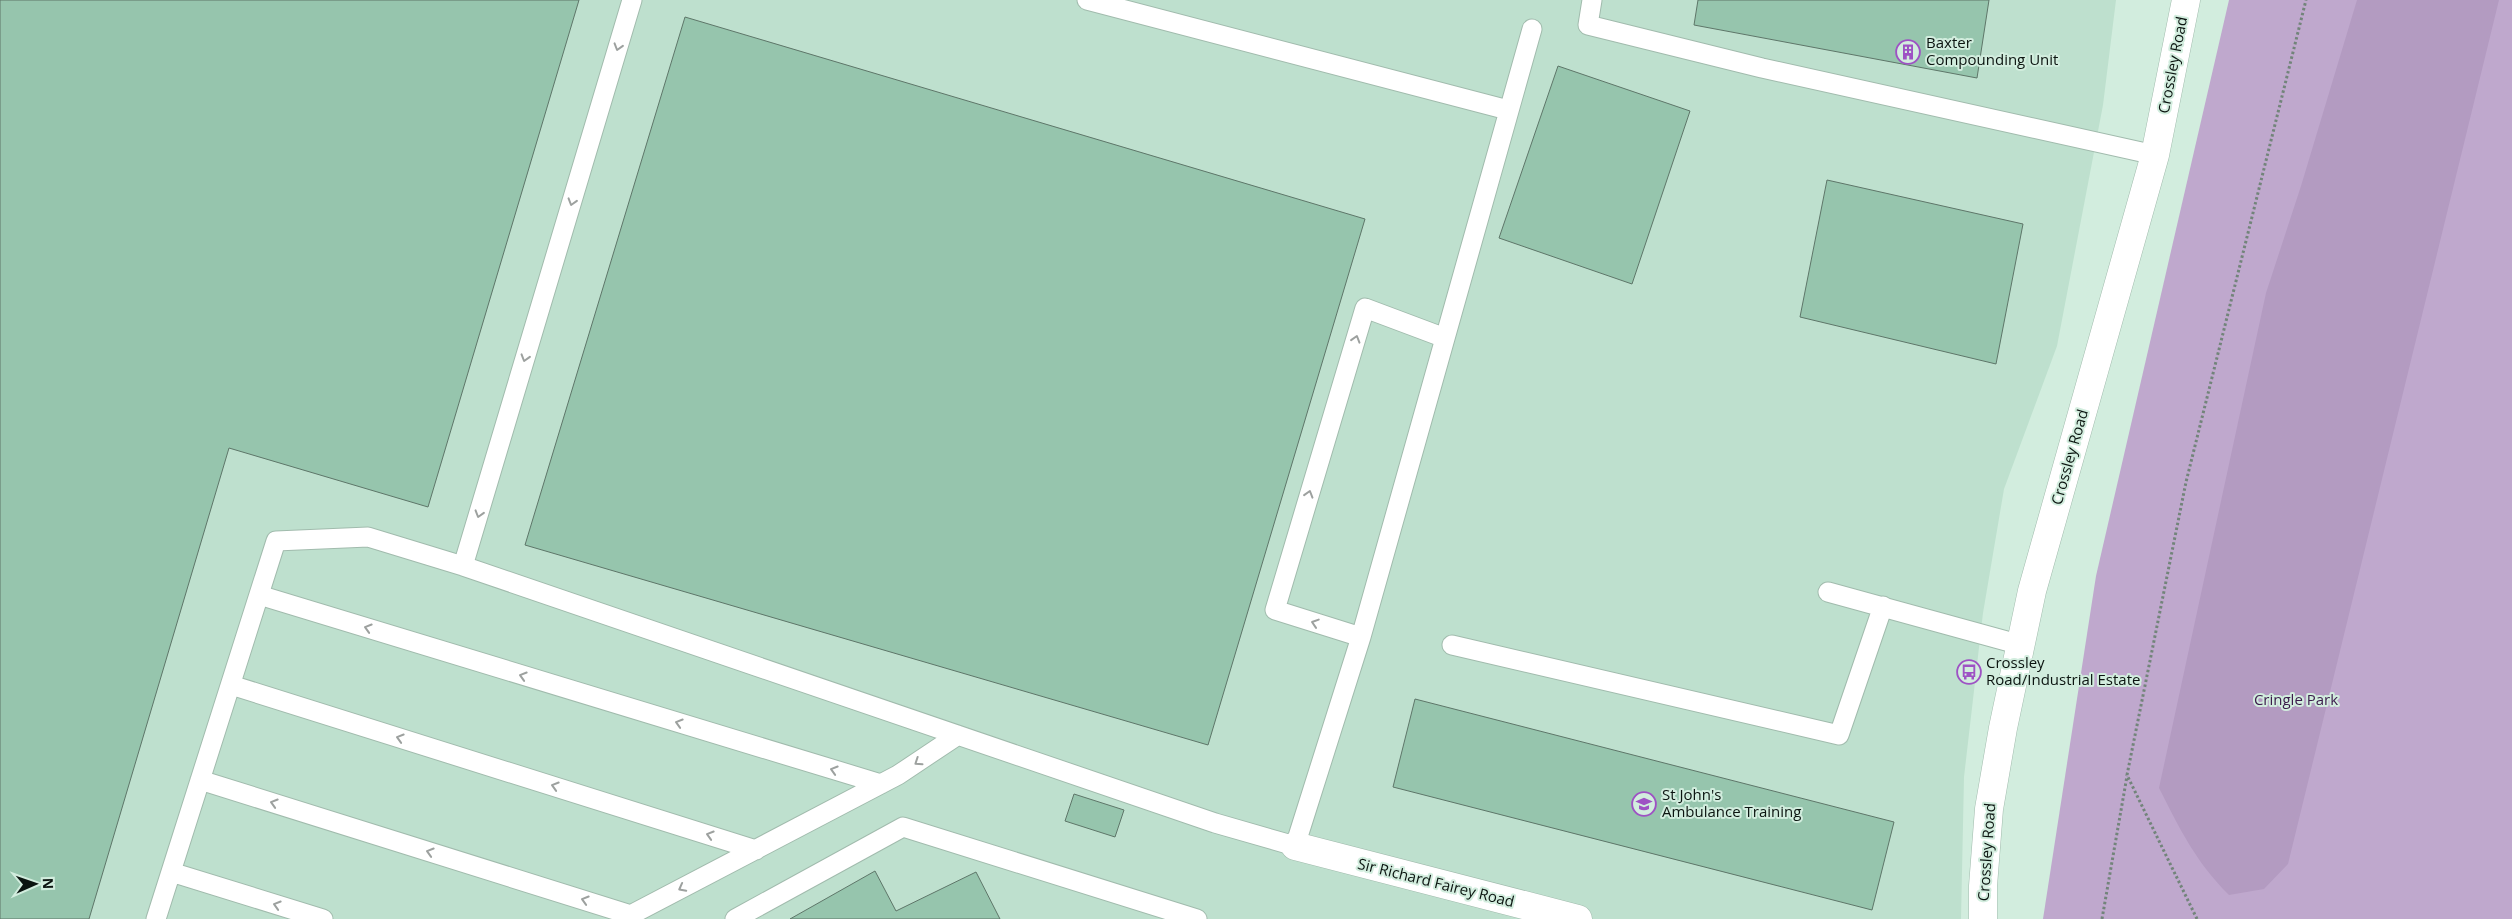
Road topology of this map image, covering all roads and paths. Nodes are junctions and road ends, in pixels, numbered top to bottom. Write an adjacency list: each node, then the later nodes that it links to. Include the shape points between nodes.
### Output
1 (632, 0): 10 (lane, one-way to 10)
2 (1087, 0): 7 (lane)
3 (1592, 0): 8 (lane, via 1588,25 1762,68)
4 (2186, 0): 8 (street, Crossley Road)
5 (2306, 0): 19 (path, via 2186,482)
6 (1532, 29): 7 (lane)
7 (1508, 110): 9 (lane)
8 (2155, 155): 16 (street, Crossley Road, via 2032,591)
9 (1445, 338): 14 (lane); 14 (lane, one-way to 9, via 1275,610 1365,308)
10 (463, 566): 12 (lane, via 368,537 276,541); 18 (lane)
11 (1828, 592): 13 (lane)
12 (259, 595): 17 (lane); 21 (lane, one-way to 12)
13 (1883, 606): 15 (lane, via 1839,735); 16 (lane)
14 (1362, 638): 22 (lane)
15 (1452, 645)
16 (2021, 645): 31 (street, Crossley Road, via 1988,809)
17 (230, 685): 20 (lane); 23 (lane, one-way to 17)
18 (958, 735): 21 (lane, one-way to 21); 22 (lane, via 1215,823)
19 (2127, 775): 32 (path); 33 (path)
20 (200, 780): 24 (lane); 25 (lane, one-way to 20)
21 (881, 784): 23 (lane)
22 (1295, 846): 30 (street, Sir Richard Fairey Road)
23 (756, 850): 25 (lane, one-way to 25)
24 (171, 872): 26 (lane); 27 (lane, one-way to 24)
25 (627, 917)
26 (156, 919)
27 (323, 919)
28 (735, 919): 29 (lane, via 903,827)
29 (1197, 919)
30 (1578, 919)
31 (1984, 919)
32 (2102, 919)
33 (2197, 919)

